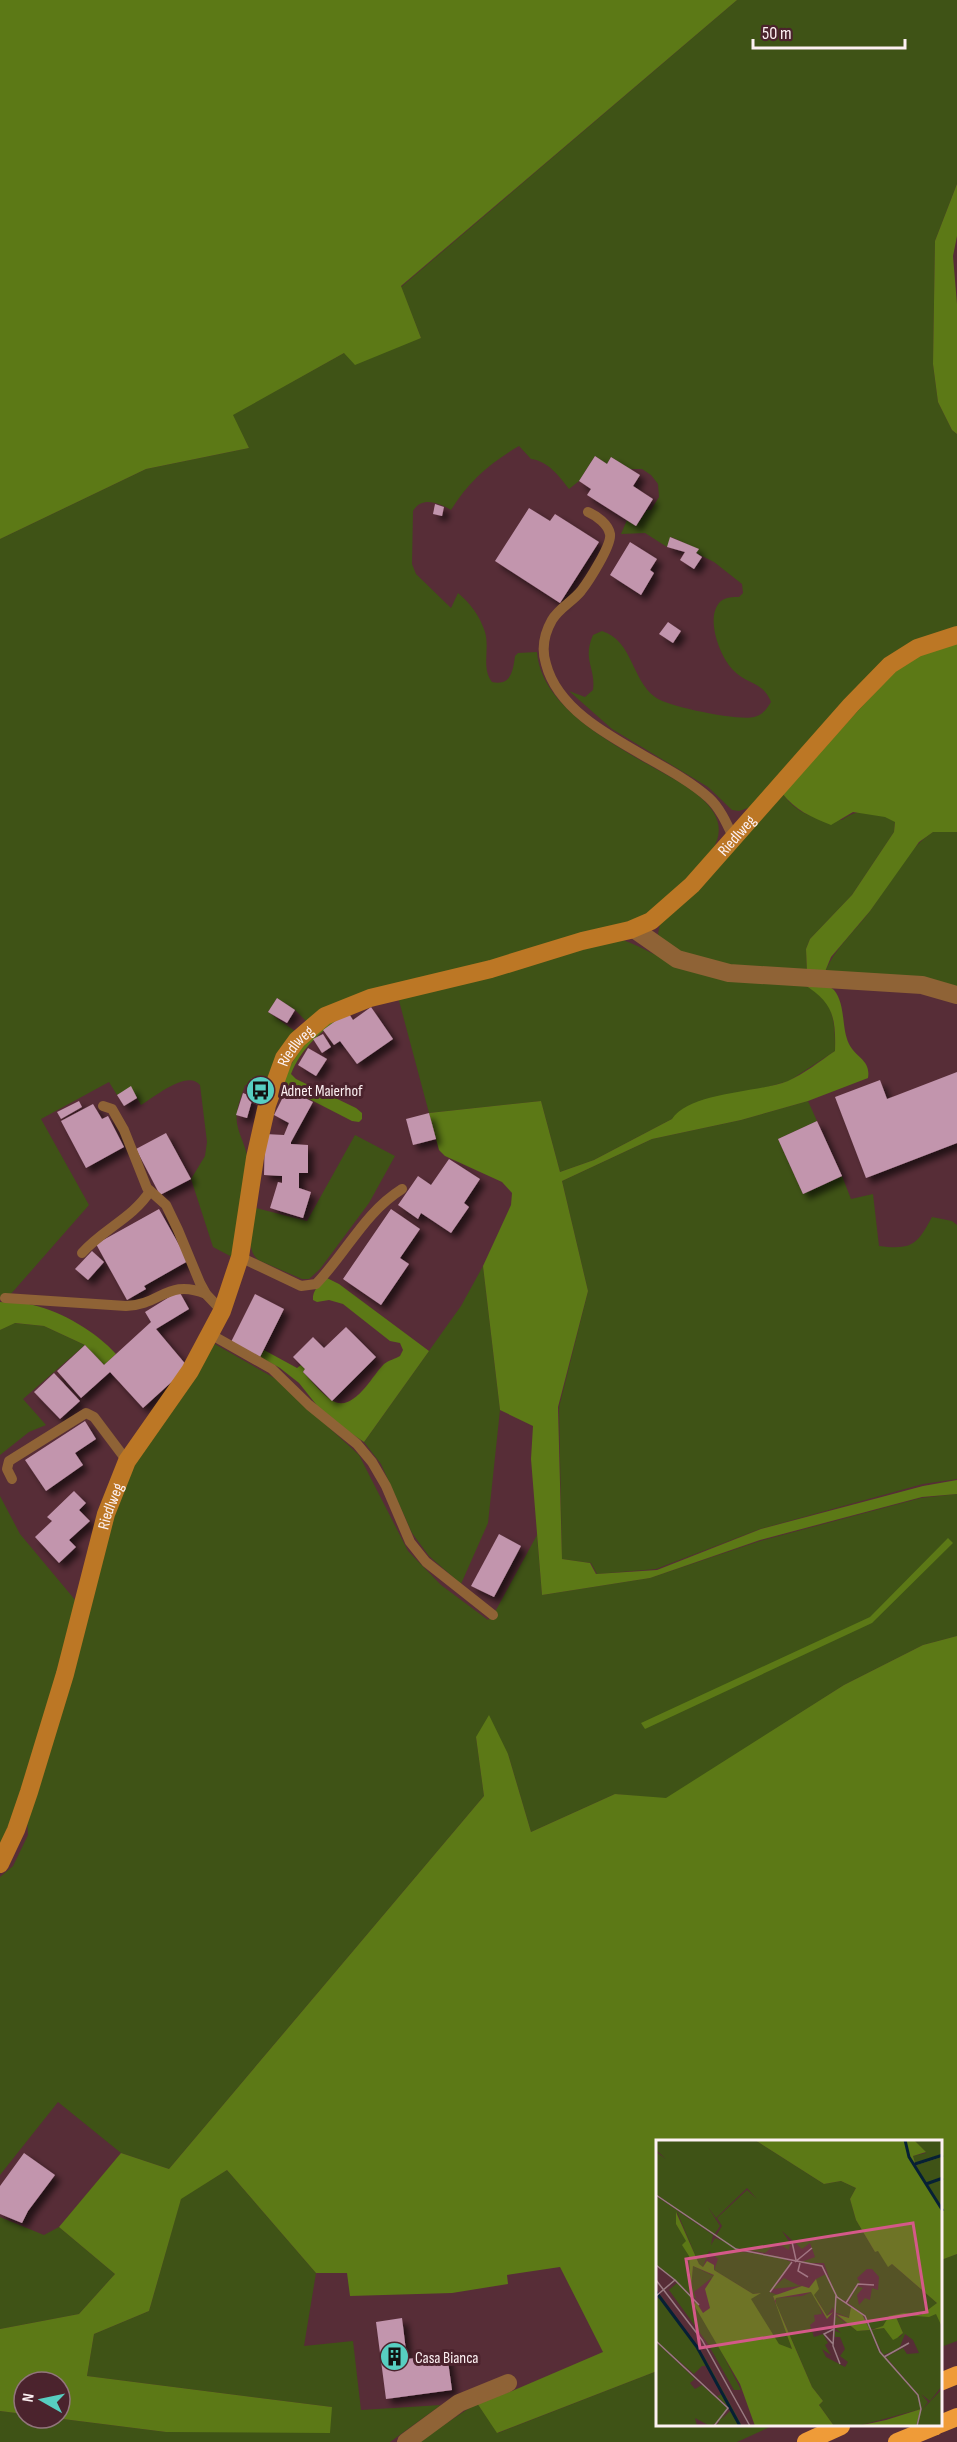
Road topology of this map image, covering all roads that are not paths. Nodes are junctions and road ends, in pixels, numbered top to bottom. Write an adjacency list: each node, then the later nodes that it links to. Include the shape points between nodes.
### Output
1 (588, 512): 3 (lane, via 606,527 610,535 608,544 581,591 560,610 545,635 544,656 550,678 589,721 711,800)
2 (957, 635): 3 (street, Riedlweg, via 917,648 890,665)
3 (733, 837): 4 (street, Riedlweg, via 667,909)
4 (634, 929): 5 (street, via 677,959 729,973 922,985); 10 (street, Riedlweg, via 370,998 342,1007 309,1028 284,1058 269,1097)
5 (957, 995)
6 (103, 1106): 8 (lane, via 112,1109 124,1130)
7 (402, 1189): 10 (lane, via 366,1219 315,1284 301,1286)
8 (150, 1191): 9 (lane, via 137,1209); 11 (lane, via 169,1211)
9 (82, 1253)
10 (240, 1257): 13 (street, Riedlweg)
11 (206, 1294): 12 (lane, via 179,1288 145,1303 126,1306); 13 (lane)
12 (5, 1298)
13 (222, 1311): 14 (street, Riedlweg)
14 (210, 1334): 15 (street, Riedlweg, via 190,1371); 17 (lane, via 272,1369 357,1444 372,1462 406,1533 426,1562)
15 (127, 1461): 16 (lane, via 94,1417 86,1413 9,1461 7,1469); 18 (street, Riedlweg, via 106,1514 65,1674 29,1792)
16 (12, 1479)
17 (493, 1615)
18 (0, 1864)
19 (957, 2375): 20 (highway)
20 (942, 2381)
21 (508, 2383): 26 (street, via 459,2403)
22 (957, 2417): 23 (highway)
23 (942, 2423)
24 (839, 2427): 27 (highway)
25 (934, 2427): 28 (highway)
26 (406, 2442)
27 (806, 2442)
28 (897, 2442)

